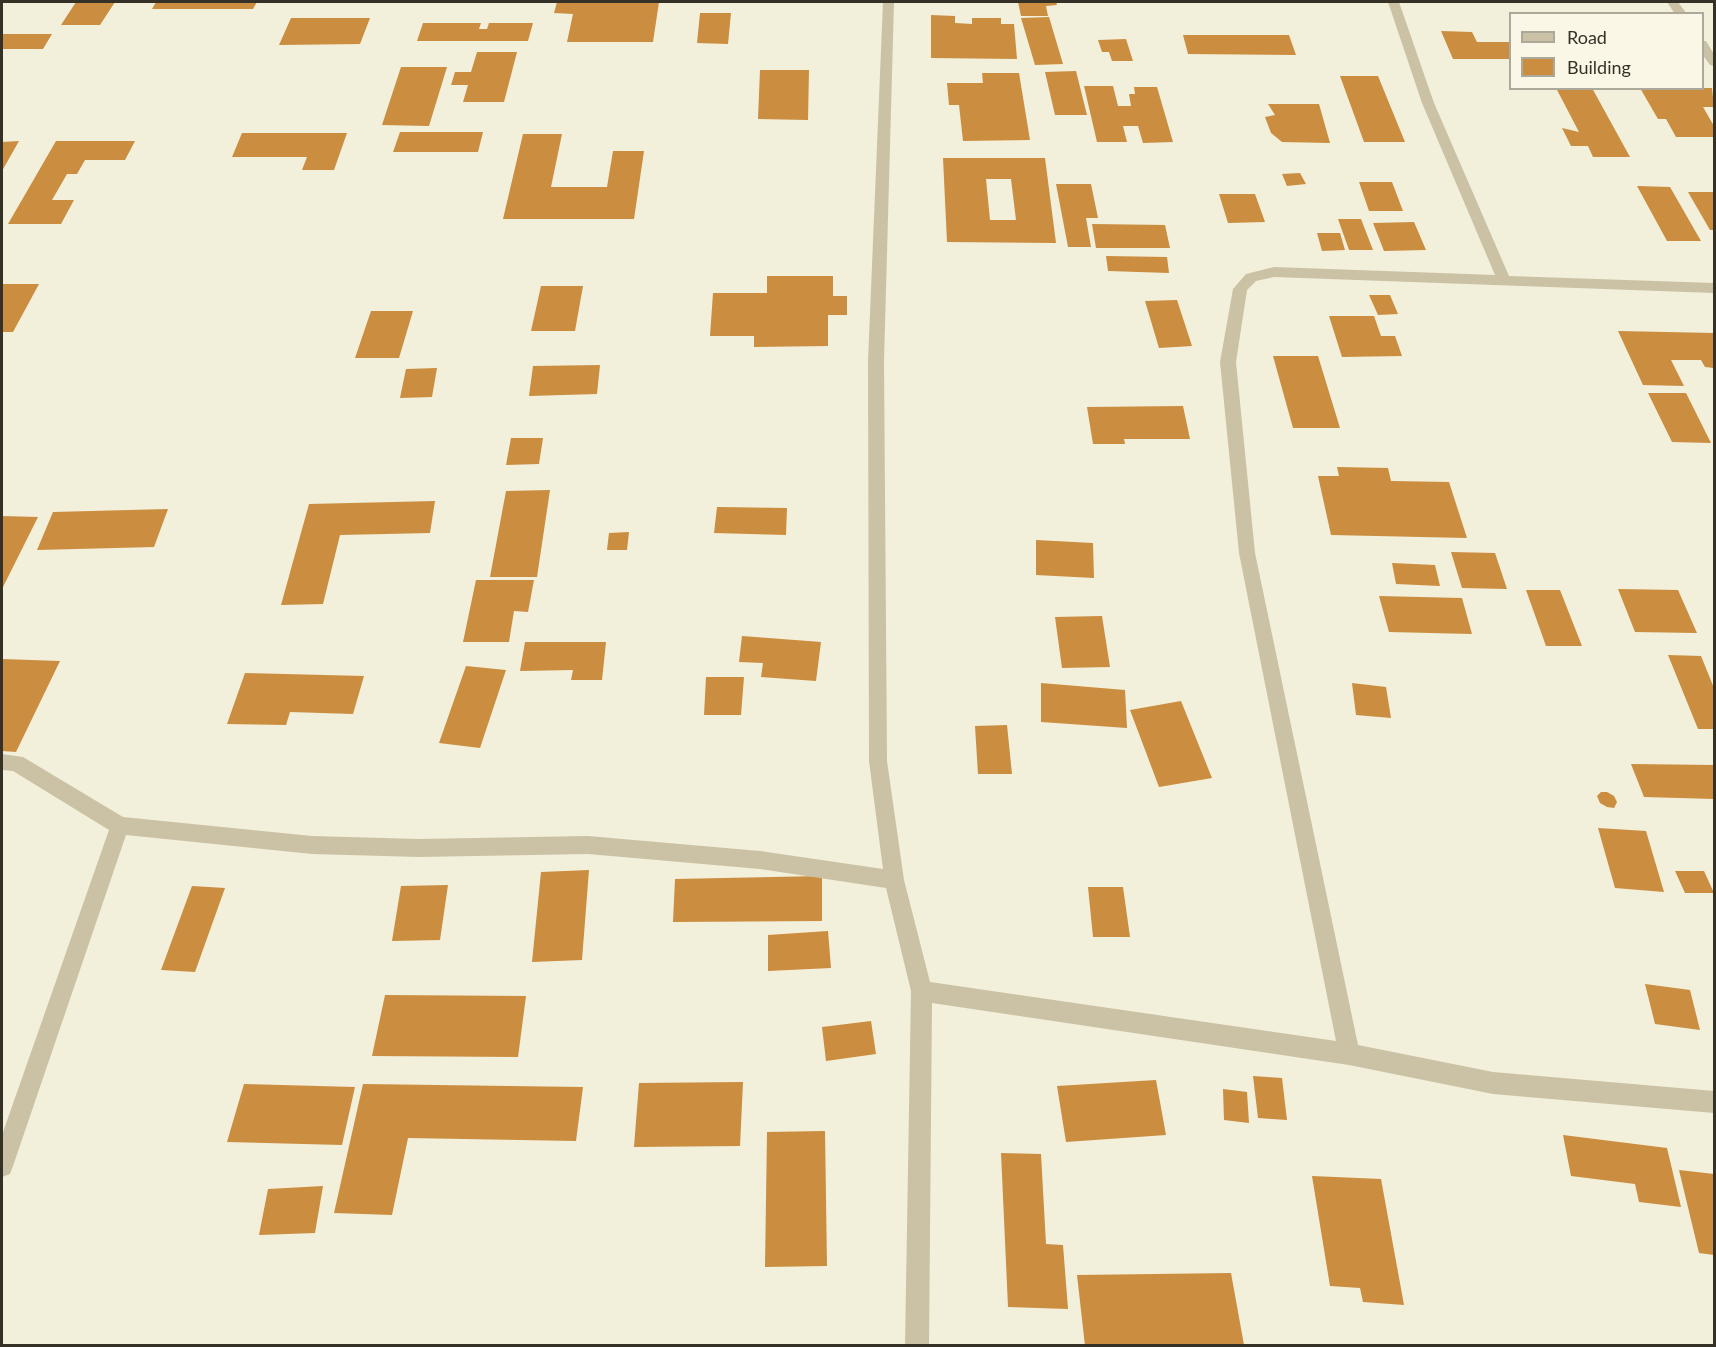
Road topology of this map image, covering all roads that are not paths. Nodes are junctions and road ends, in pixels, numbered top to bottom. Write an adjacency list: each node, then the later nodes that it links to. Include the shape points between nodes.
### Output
1 (888, 2): 9 (street, via 876,361 876,544 878,760)
2 (1394, 2): 5 (street, via 1428,103)
3 (1704, 47): 4 (street)
4 (1714, 62)
5 (1505, 282): 6 (street); 11 (street, via 1274,272 1251,277 1240,289 1228,362 1247,553)
6 (1714, 288)
7 (2, 762): 8 (street, via 16,763)
8 (120, 826): 9 (street, via 312,846 588,845 760,860); 13 (street)
9 (894, 880): 10 (street)
10 (922, 991): 11 (street); 14 (street)
11 (1349, 1054): 12 (street, via 1493,1083)
12 (1714, 1102)
13 (2, 1166)
14 (917, 1346)

